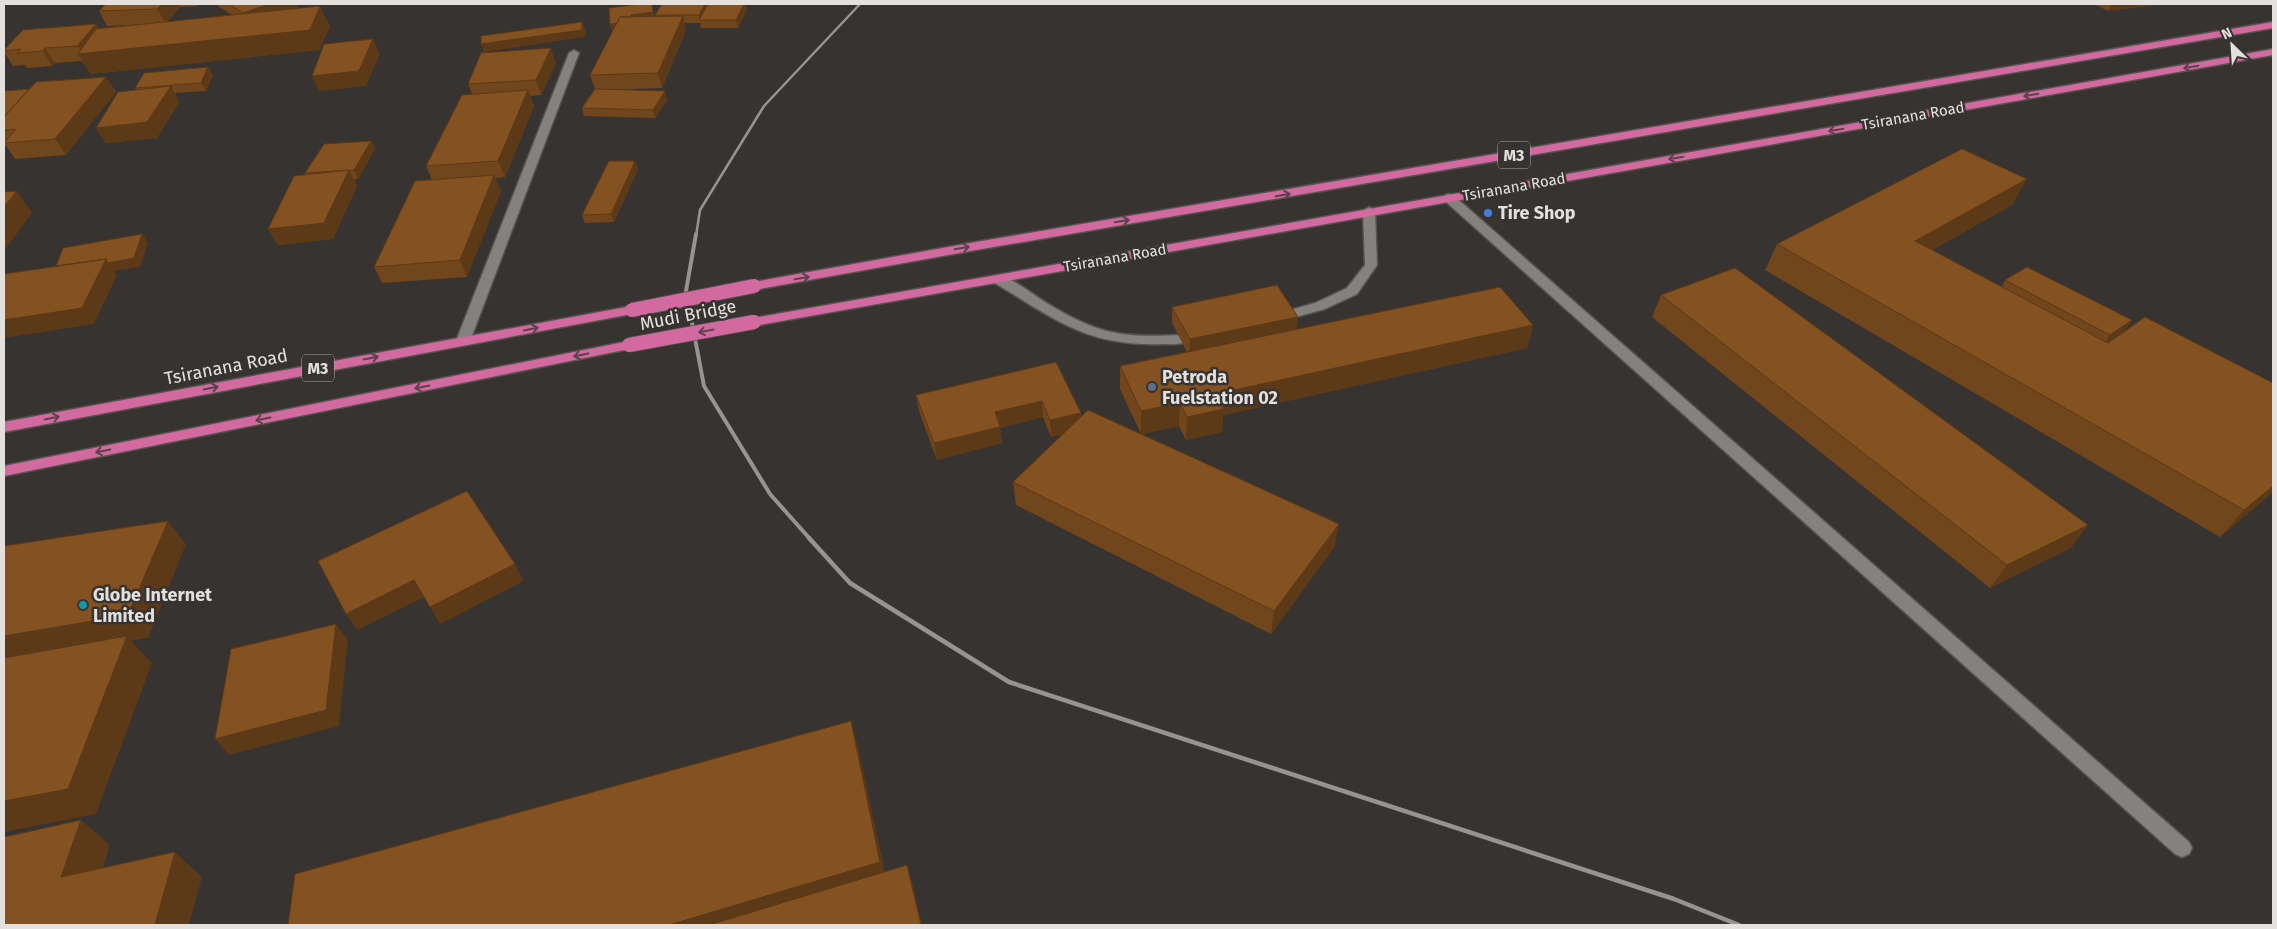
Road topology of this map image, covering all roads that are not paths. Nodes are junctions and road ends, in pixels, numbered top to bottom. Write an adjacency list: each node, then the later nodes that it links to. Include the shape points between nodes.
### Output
1 (2273, 25): 7 (highway, Tsiranana Road / M3, one-way to 1)
2 (2273, 52): 4 (highway, Tsiranana Road / M3, one-way to 4)
3 (574, 53): 12 (lane)
4 (1449, 198): 5 (highway, Tsiranana Road / M3); 15 (lane)
5 (1370, 212): 6 (highway, Tsiranana Road / M3); 9 (lane, via 1371,265 1352,291 1320,306)
6 (998, 279): 10 (highway, Tsiranana Road / M3); 11 (lane, via 1086,330 1124,339)
7 (754, 286): 8 (highway, Mudi Bridge / M3, bridge)
8 (632, 310): 12 (highway, Tsiranana Road / M3, one-way to 8)
9 (1285, 316)
10 (754, 322): 14 (highway, Mudi Bridge / M3, one-way to 14, bridge)
11 (1181, 339)
12 (463, 341): 13 (highway, Tsiranana Road / M3, one-way to 12)
13 (4, 428)
14 (4, 471)
15 (2182, 848)

